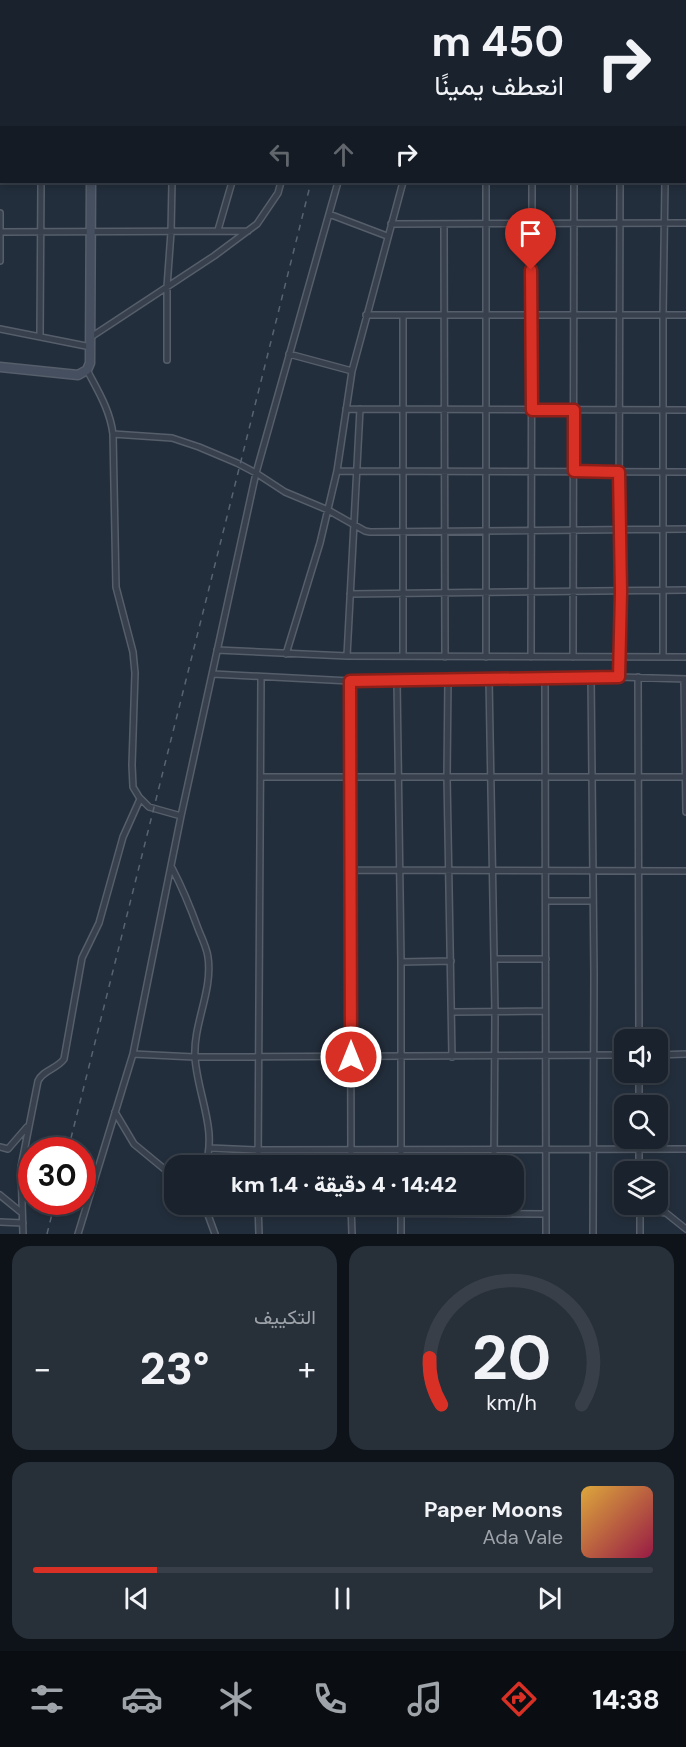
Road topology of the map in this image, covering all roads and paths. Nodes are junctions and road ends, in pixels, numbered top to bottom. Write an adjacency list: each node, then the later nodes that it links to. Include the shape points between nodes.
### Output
1 (41, 183): 25 (street)
2 (91, 183): 23 (street)
3 (172, 183): 28 (street)
4 (232, 183): 24 (street)
5 (281, 183): 26 (street, via 260,220)
6 (338, 183): 14 (street)
7 (403, 183): 18 (street)
8 (486, 183): 20 (street)
9 (532, 183): 21 (street)
10 (574, 183): 22 (street)
11 (620, 183): 15 (street)
12 (665, 183): 16 (street)
13 (0, 213): 27 (street)
14 (329, 214): 29 (street); 45 (street)
15 (618, 223): 16 (street); 22 (street); 32 (street)
16 (665, 223): 17 (street); 37 (street)
17 (686, 223)
18 (391, 224): 19 (street); 29 (street)
19 (444, 224): 20 (street); 34 (street)
20 (486, 224): 21 (street); 40 (street)
21 (531, 224): 22 (street); 35 (street)
22 (574, 224): 36 (street)
23 (91, 230): 25 (street); 28 (street); 43 (street)
24 (218, 230): 26 (street); 28 (street)
25 (42, 231): 27 (street); 42 (street)
26 (248, 231): 31 (street)
27 (0, 232): 30 (street)
28 (171, 232): 31 (street)
29 (387, 236): 33 (street)
30 (0, 261)
31 (167, 287): 43 (street); 46 (street)
32 (620, 314): 36 (street); 37 (street); 59 (street)
33 (366, 315): 39 (street); 49 (street)
34 (444, 315): 39 (street); 40 (street); 52 (street)
35 (532, 315): 36 (street); 40 (street); 55 (street)
36 (574, 315): 56 (street)
37 (663, 315): 38 (street); 57 (street)
38 (686, 315)
39 (403, 316): 54 (street)
40 (485, 316): 53 (street)
41 (0, 329): 42 (street)
42 (40, 336): 44 (street)
43 (91, 337): 44 (street)
44 (91, 347): 48 (street)
45 (289, 354): 49 (street); 71 (street)
46 (167, 360)
47 (0, 367): 48 (street, via 78,375)
48 (87, 370): 60 (street, via 107,408)
49 (352, 371): 50 (street)
50 (346, 409): 51 (street); 61 (street)
51 (360, 409): 54 (street); 62 (street)
52 (444, 409): 53 (street); 54 (street); 64 (street)
53 (485, 409): 55 (street); 67 (street)
54 (403, 410): 63 (street)
55 (532, 410): 56 (street); 65 (street)
56 (574, 410): 59 (street); 66 (street)
57 (663, 410): 58 (street); 59 (street); 69 (street)
58 (686, 410)
59 (620, 411): 68 (street)
60 (113, 434): 71 (street, via 172,438); 122 (street, via 116,587 134,658 132,765 134,787)
61 (337, 471): 62 (street); 72 (street)
62 (357, 471): 63 (street); 73 (street)
63 (402, 471): 64 (street); 80 (street)
64 (445, 471): 67 (street); 76 (street)
65 (531, 471): 66 (street); 67 (street); 81 (street)
66 (574, 471): 68 (street); 78 (street)
67 (486, 472): 77 (street)
68 (619, 472): 69 (street); 79 (street)
69 (663, 472): 70 (street); 74 (street)
70 (686, 472)
71 (256, 473): 72 (street, via 285,492); 91 (street)
72 (328, 510): 73 (street); 92 (street)
73 (354, 524): 80 (street, via 370,532); 90 (street)
74 (663, 530): 75 (street); 79 (street); 83 (street)
75 (686, 530)
76 (445, 531): 77 (street); 80 (street); 87 (street)
77 (485, 531): 81 (street); 88 (street)
78 (574, 531): 79 (street); 81 (street); 89 (street)
79 (619, 531): 85 (street)
80 (402, 532): 86 (street)
81 (531, 532): 84 (street)
82 (686, 590): 83 (street)
83 (663, 591): 85 (street); 100 (street)
84 (531, 592): 88 (street); 89 (street); 97 (street)
85 (621, 592): 89 (street); 99 (street)
86 (402, 593): 87 (street); 90 (street); 94 (street)
87 (446, 593): 88 (street); 95 (street)
88 (486, 593): 96 (street)
89 (574, 593): 98 (street)
90 (350, 594): 93 (street)
91 (217, 650): 92 (street); 102 (street)
92 (286, 654): 93 (street)
93 (347, 656): 94 (street)
94 (403, 656): 95 (street)
95 (445, 657): 96 (street)
96 (486, 657): 97 (street)
97 (531, 657): 98 (street)
98 (573, 657): 99 (street)
99 (619, 657): 100 (street); 104 (street)
100 (663, 657): 101 (street)
101 (686, 657)
102 (213, 674): 106 (street); 124 (street)
103 (591, 677): 104 (street); 107 (street); 114 (street)
104 (619, 677): 105 (street)
105 (638, 677): 109 (street); 120 (street)
106 (261, 678): 111 (street); 115 (street)
107 (545, 678): 108 (street); 119 (street)
108 (489, 679): 110 (street); 118 (street)
109 (685, 679): 121 (street)
110 (448, 680): 112 (street); 117 (street)
111 (350, 681): 112 (street); 113 (street)
112 (397, 681): 116 (street)
113 (349, 776): 115 (street); 116 (street); 126 (street)
114 (592, 776): 119 (street); 120 (street); 131 (street)
115 (261, 777): 152 (street)
116 (397, 777): 117 (street); 127 (street)
117 (447, 777): 118 (street); 128 (street)
118 (491, 777): 119 (street); 129 (street)
119 (544, 777): 130 (street)
120 (639, 777): 121 (street); 132 (street)
121 (686, 777): 123 (street)
122 (141, 799): 124 (street, via 149,807); 157 (street, via 123,837 99,923 82,958 64,1059 40,1077)
123 (686, 812)
124 (181, 816): 125 (street)
125 (172, 868): 144 (street); 151 (street, via 208,955 209,973)
126 (350, 870): 127 (street); 153 (street)
127 (400, 870): 128 (street); 139 (street)
128 (449, 870): 129 (street); 138 (street)
129 (492, 870): 130 (street); 136 (street)
130 (546, 870): 131 (street); 134 (street)
131 (592, 871): 132 (street); 135 (street)
132 (639, 871): 133 (street); 143 (street)
133 (686, 871)
134 (546, 901): 135 (street); 137 (street)
135 (592, 901): 150 (street)
136 (494, 959): 137 (street); 142 (street)
137 (546, 959): 140 (street)
138 (451, 960): 139 (street); 141 (street)
139 (401, 962): 154 (street)
140 (545, 1011): 142 (street); 149 (street)
141 (452, 1012): 142 (street); 155 (street)
142 (495, 1012): 148 (street)
143 (639, 1029)
144 (133, 1054): 151 (street); 156 (street)
145 (668, 1054): 146 (street)
146 (686, 1054)
147 (614, 1055): 150 (street)
148 (494, 1056): 149 (street); 155 (street); 162 (street)
149 (545, 1056): 150 (street); 170 (street)
150 (593, 1056): 163 (street)
151 (194, 1057): 152 (street); 160 (street)
152 (258, 1057): 153 (street); 168 (street)
153 (351, 1057): 154 (street); 169 (street)
154 (400, 1057): 155 (street); 161 (street)
155 (452, 1057)
156 (115, 1112): 177 (street, via 134,1144); 193 (street)
157 (28, 1126): 158 (street); 159 (street, via 8,1149)
158 (26, 1137)
159 (0, 1147)
160 (210, 1148): 168 (street); 171 (street)
161 (400, 1149): 162 (street); 169 (street); 174 (street)
162 (494, 1149): 170 (street); 175 (street)
163 (593, 1149): 164 (street); 170 (street); 199 (street)
164 (614, 1149)
165 (639, 1149): 176 (street)
166 (668, 1149): 167 (street)
167 (686, 1149)
168 (258, 1150): 169 (street); 172 (street)
169 (351, 1150): 173 (street)
170 (546, 1150): 181 (street)
171 (208, 1155)
172 (258, 1155)
173 (351, 1155)
174 (400, 1155)
175 (494, 1155)
176 (639, 1161)
177 (164, 1169)
178 (0, 1195): 179 (street)
179 (18, 1210)
180 (524, 1214): 181 (street)
181 (545, 1214): 198 (street)
182 (22, 1215): 190 (street)
183 (208, 1215): 194 (street)
184 (258, 1215): 195 (street)
185 (351, 1215): 196 (street)
186 (401, 1215): 197 (street)
187 (640, 1215): 200 (street)
188 (668, 1215): 191 (street)
189 (0, 1222): 190 (street)
190 (23, 1222): 192 (street)
191 (686, 1229)
192 (23, 1234)
193 (78, 1234)
194 (215, 1234)
195 (259, 1234)
196 (352, 1234)
197 (401, 1234)
198 (546, 1234)
199 (593, 1234)
200 (640, 1234)

